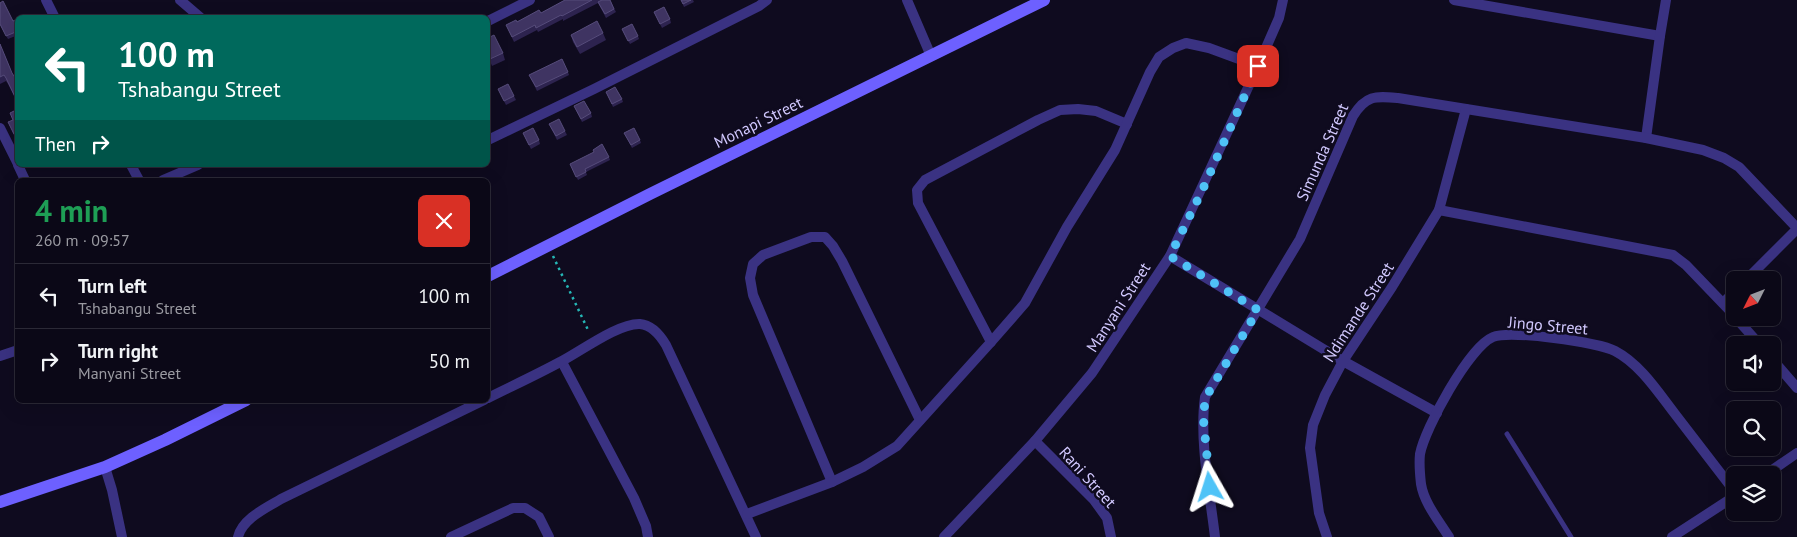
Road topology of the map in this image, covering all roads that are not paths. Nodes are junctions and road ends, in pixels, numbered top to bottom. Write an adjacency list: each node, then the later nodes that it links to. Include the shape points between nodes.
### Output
1 (46, 0): 10 (street)
2 (180, 0): 11 (street)
3 (530, 0): 12 (street)
4 (767, 0): 20 (street)
5 (907, 0): 14 (street)
6 (1044, 0): 14 (street, Monapi Street)
7 (1283, 0): 15 (street, Manyani Street, via 1279,18)
8 (1454, 0): 13 (street)
9 (1666, 0): 13 (street)
10 (54, 15)
11 (198, 15)
12 (490, 20)
13 (1660, 36): 19 (street)
14 (931, 56): 28 (street, Monapi Street)
15 (1258, 66): 17 (street, via 1209,48 1186,44 1172,48 1159,57); 26 (street, Manyani Street)
16 (1466, 109): 19 (street, Simunda Street); 24 (street, Ndimande Street); 32 (street, Simunda Street, via 1379,96 1360,103 1300,239)
17 (1126, 124): 35 (street, via 1115,150 1025,303); 35 (street, via 1096,111 1060,110 925,180 917,190 918,203)
18 (0, 128): 21 (street)
19 (1646, 138): 25 (street, Simunda Street, via 1703,150 1724,158 1739,167)
20 (490, 139)
21 (15, 158)
22 (193, 167): 23 (street)
23 (168, 178)
24 (1439, 210): 30 (street, via 1673,256); 38 (street, Ndimande Street)
25 (1797, 228): 27 (street)
26 (1170, 256): 32 (street); 48 (street, Manyani Street, via 1092,373)
27 (1755, 271)
28 (490, 275)
29 (1726, 300): 30 (street)
30 (1723, 303): 31 (street)
31 (1726, 306)
32 (1258, 310): 38 (street); 65 (street, Simunda Street, via 1206,397 1204,437)
33 (1744, 326): 34 (street)
34 (1752, 336)
35 (991, 342): 46 (street)
36 (15, 351): 37 (street)
37 (0, 356)
38 (1343, 361): 45 (street); 66 (street, Ndimande Street, via 1316,417 1310,448 1319,513)
39 (562, 362): 42 (street); 56 (street, via 628,325 648,326 658,333); 61 (street, via 634,498)
40 (1781, 369): 41 (street)
41 (1797, 388)
42 (490, 397)
43 (240, 403): 51 (street)
44 (478, 403): 58 (street, via 280,499 255,515 239,530)
45 (1437, 413): 52 (street, Jingo Street, via 1473,354 1495,336 1564,339 1610,348 1630,361 1651,383); 67 (street, Jingo Street, via 1420,454 1421,482 1423,494)
46 (920, 420): 53 (street, via 897,446); 53 (street, via 842,261 825,237 811,237 763,254 753,264 750,278 753,294)
47 (1507, 434): 68 (lane)
48 (1035, 441): 63 (street, Manyani Street); 64 (street, Rani Street, via 1094,500 1107,518)
49 (1797, 453): 50 (street)
50 (1778, 466)
51 (105, 467): 54 (street); 57 (street)
52 (1726, 480)
53 (832, 482): 56 (street)
54 (0, 502)
55 (1726, 502): 69 (street)
56 (747, 514): 62 (street)
57 (122, 537)
58 (238, 537)
59 (451, 537): 60 (street, via 513,508 525,508 539,517)
60 (549, 537)
61 (648, 537)
62 (756, 537)
63 (944, 537)
64 (1111, 537)
65 (1215, 537)
66 (1326, 537)
67 (1449, 537)
68 (1571, 537)
69 (1672, 537)

